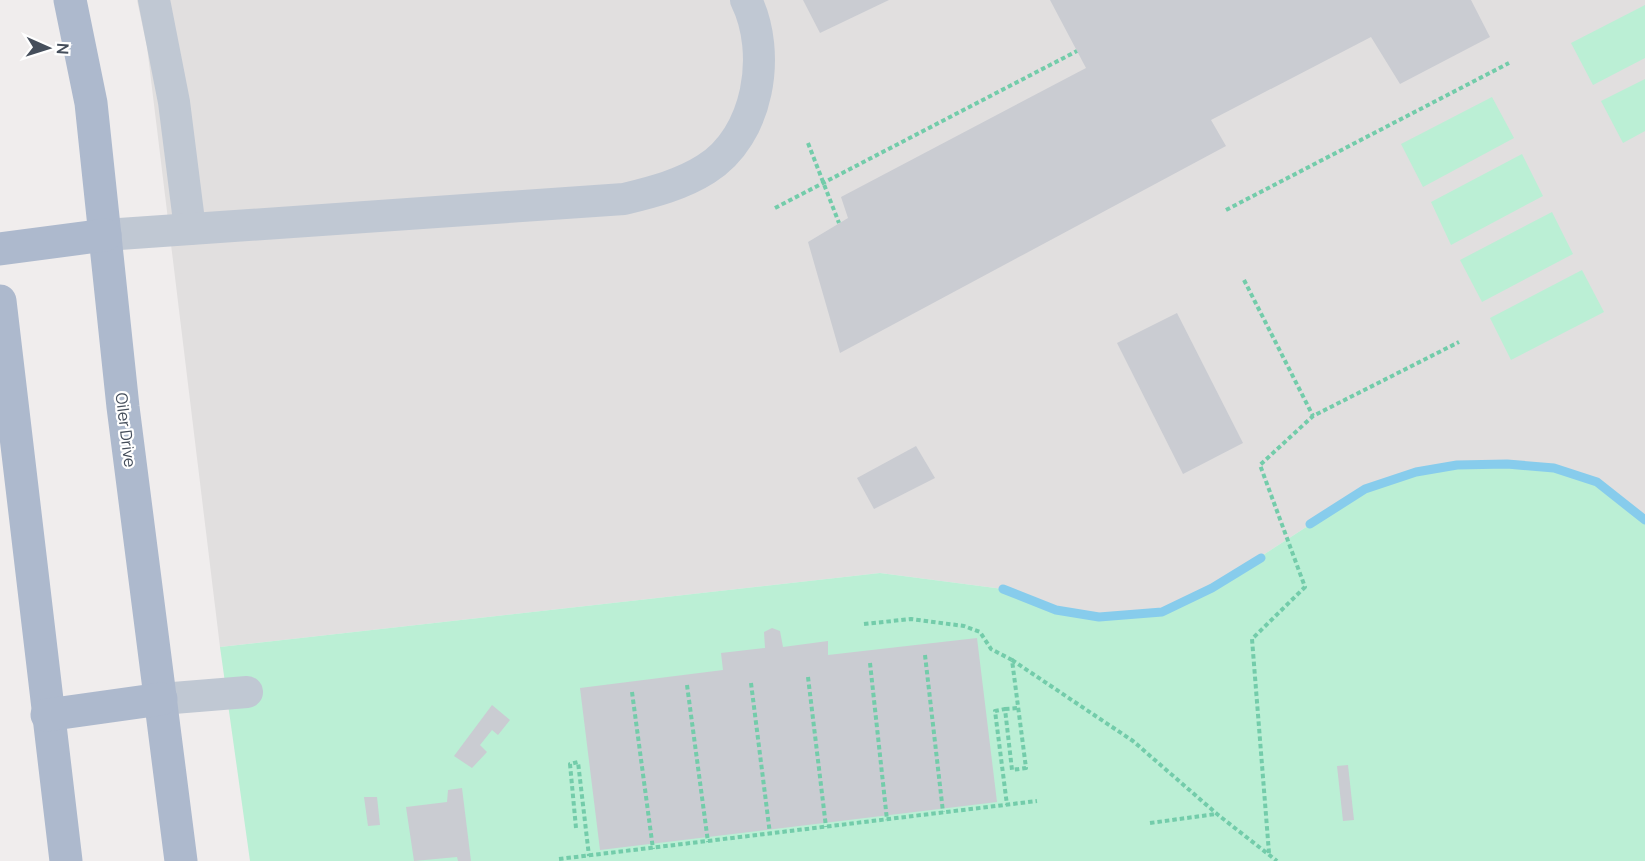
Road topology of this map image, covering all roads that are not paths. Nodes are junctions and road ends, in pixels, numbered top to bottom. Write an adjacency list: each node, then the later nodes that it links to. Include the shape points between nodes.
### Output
1 (70, 0): 5 (main road, Oiler Drive, via 91,103)
2 (154, 0): 4 (lane, via 174,102)
3 (746, 0): 4 (lane, via 755,18 761,47 759,75 748,112 735,141 707,168 672,186 624,199)
4 (190, 229): 5 (lane)
5 (105, 235): 6 (main road); 9 (main road, Oiler Drive)
6 (0, 249)
7 (0, 301): 10 (main road)
8 (248, 692): 9 (lane)
9 (161, 699): 10 (main road); 12 (main road, Oiler Drive)
10 (48, 715): 11 (main road)
11 (66, 861)
12 (181, 861)

